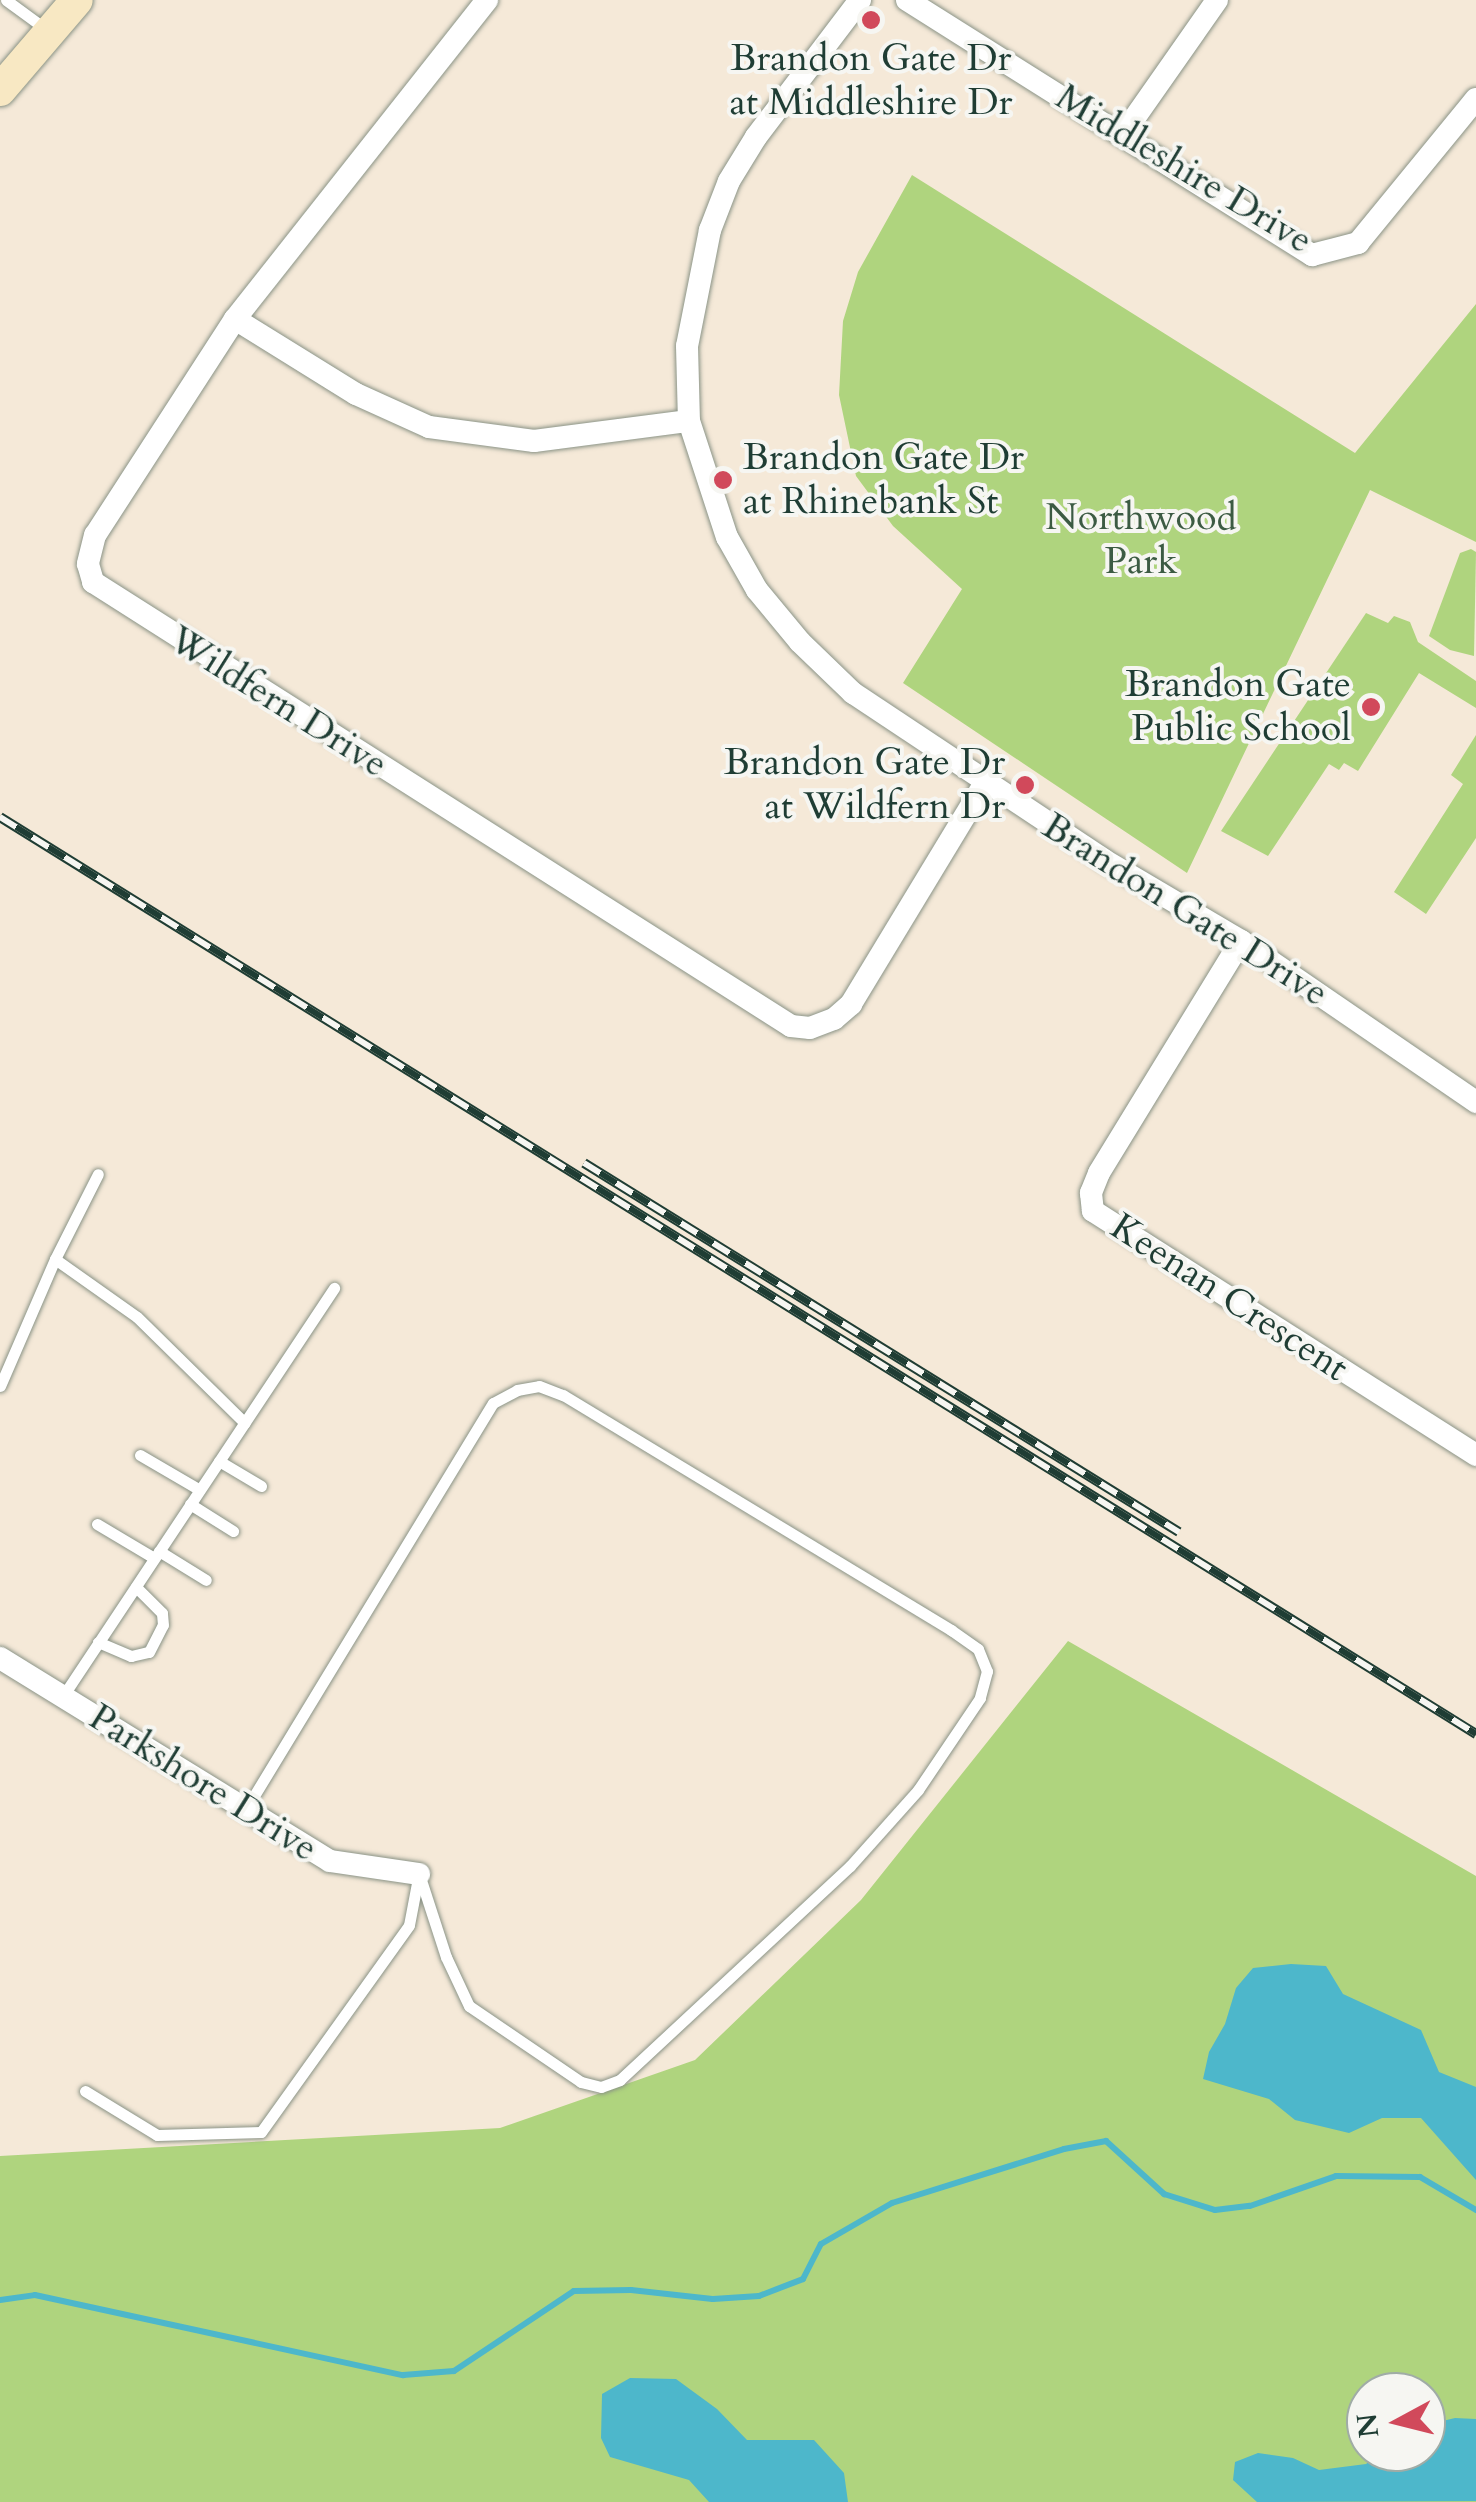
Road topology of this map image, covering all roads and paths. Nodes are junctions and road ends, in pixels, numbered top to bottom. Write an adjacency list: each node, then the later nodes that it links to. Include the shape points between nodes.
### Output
1 (6, 0): 7 (lane)
2 (77, 0): 7 (main road)
3 (487, 0): 11 (street, Wildfern Drive)
4 (860, 0): 12 (street, Brandon Gate Drive, via 756,138 710,230 687,346)
5 (906, 0): 10 (street, Middleshire Drive)
6 (1217, 0): 10 (street)
7 (50, 32): 8 (main road)
8 (0, 90)
9 (1476, 99): 10 (street, Middleshire Drive, via 1358,243 1312,254)
10 (1124, 133)
11 (235, 319): 12 (street, via 356,394 429,427 534,441); 13 (street, Wildfern Drive, via 95,535 88,564 94,582 791,1026 822,1023 852,1004)
12 (689, 422): 13 (street, Brandon Gate Drive, via 726,537 757,590 853,693)
13 (985, 783): 14 (street, Brandon Gate Drive)
14 (1240, 941): 15 (street, Brandon Gate Drive); 22 (street, Keenan Crescent, via 1099,1173 1093,1211)
15 (1476, 1102)
16 (98, 1174): 17 (lane)
17 (55, 1258): 19 (lane); 20 (lane, via 137,1317)
18 (334, 1288): 20 (lane)
19 (0, 1386)
20 (244, 1422): 23 (lane)
21 (140, 1455): 25 (lane)
22 (1476, 1455)
23 (219, 1461): 24 (lane); 25 (lane)
24 (262, 1486)
25 (200, 1490): 26 (lane)
26 (190, 1504): 28 (lane); 29 (lane)
27 (97, 1524): 29 (lane)
28 (233, 1531)
29 (157, 1555): 30 (lane); 31 (lane)
30 (206, 1580)
31 (136, 1586): 32 (lane); 32 (lane, via 162,1612 149,1652 130,1656)
32 (98, 1642): 34 (lane)
33 (0, 1658): 34 (street, Parkshore Drive)
34 (63, 1696): 35 (street, Parkshore Drive)
35 (246, 1809): 36 (street, Parkshore Drive, via 330,1861); 36 (lane, via 493,1403 517,1390 539,1386 563,1395 951,1630 978,1648 988,1671 980,1698 918,1790 850,1866 620,2080 601,2087 581,2082 469,2006)
36 (419, 1874): 37 (lane, via 409,1925 261,2132 157,2134)
37 (84, 2091)

